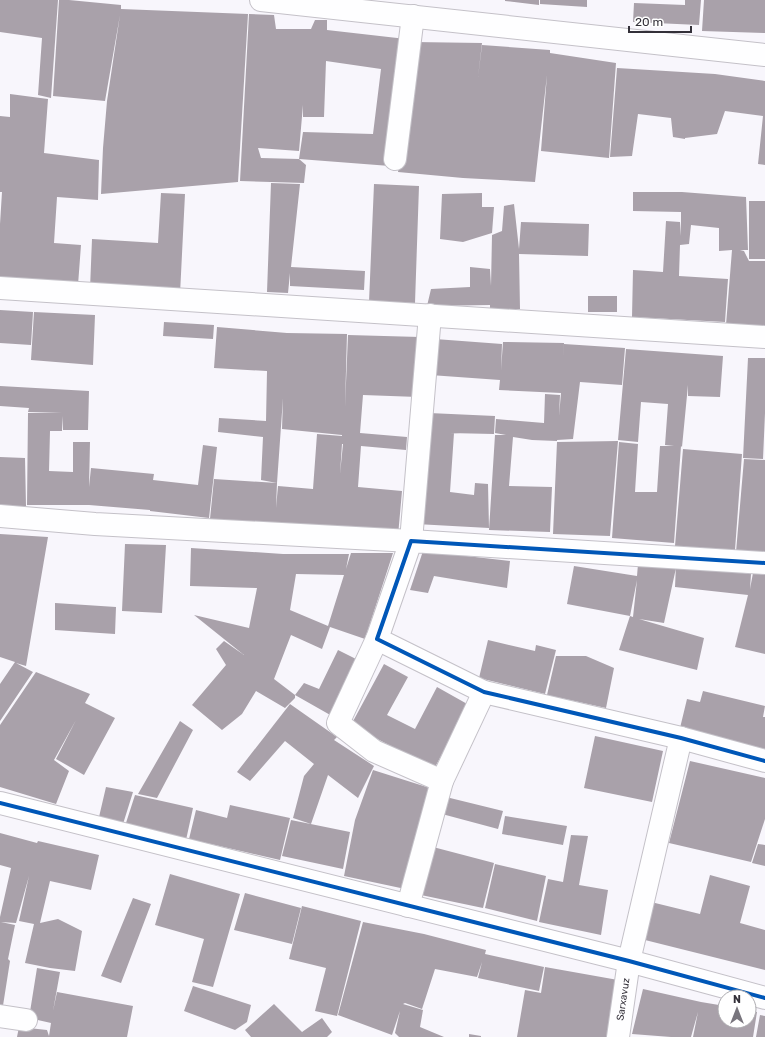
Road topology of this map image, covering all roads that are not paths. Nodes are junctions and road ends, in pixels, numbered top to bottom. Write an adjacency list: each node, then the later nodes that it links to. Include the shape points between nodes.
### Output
1 (261, 0): 2 (street)
2 (426, 12): 3 (street); 4 (street)
3 (765, 55)
4 (395, 159)
5 (0, 288): 6 (street)
6 (430, 315): 7 (street); 9 (street)
7 (765, 337)
8 (0, 516): 9 (street, via 95,524)
9 (411, 541): 10 (street); 11 (street)
10 (765, 563)
11 (377, 639): 12 (street); 15 (street, via 338,723 374,751)
12 (484, 692): 13 (street); 15 (street)
13 (681, 738): 14 (street); 18 (street, Sarxavuz)
14 (765, 760)
15 (442, 781): 17 (street)
16 (0, 803): 17 (street)
17 (408, 906): 18 (street)
18 (628, 961): 19 (street); 22 (street, Sarxavuz)
19 (765, 998)
20 (0, 1016): 21 (street)
21 (26, 1020)
22 (618, 1037)

